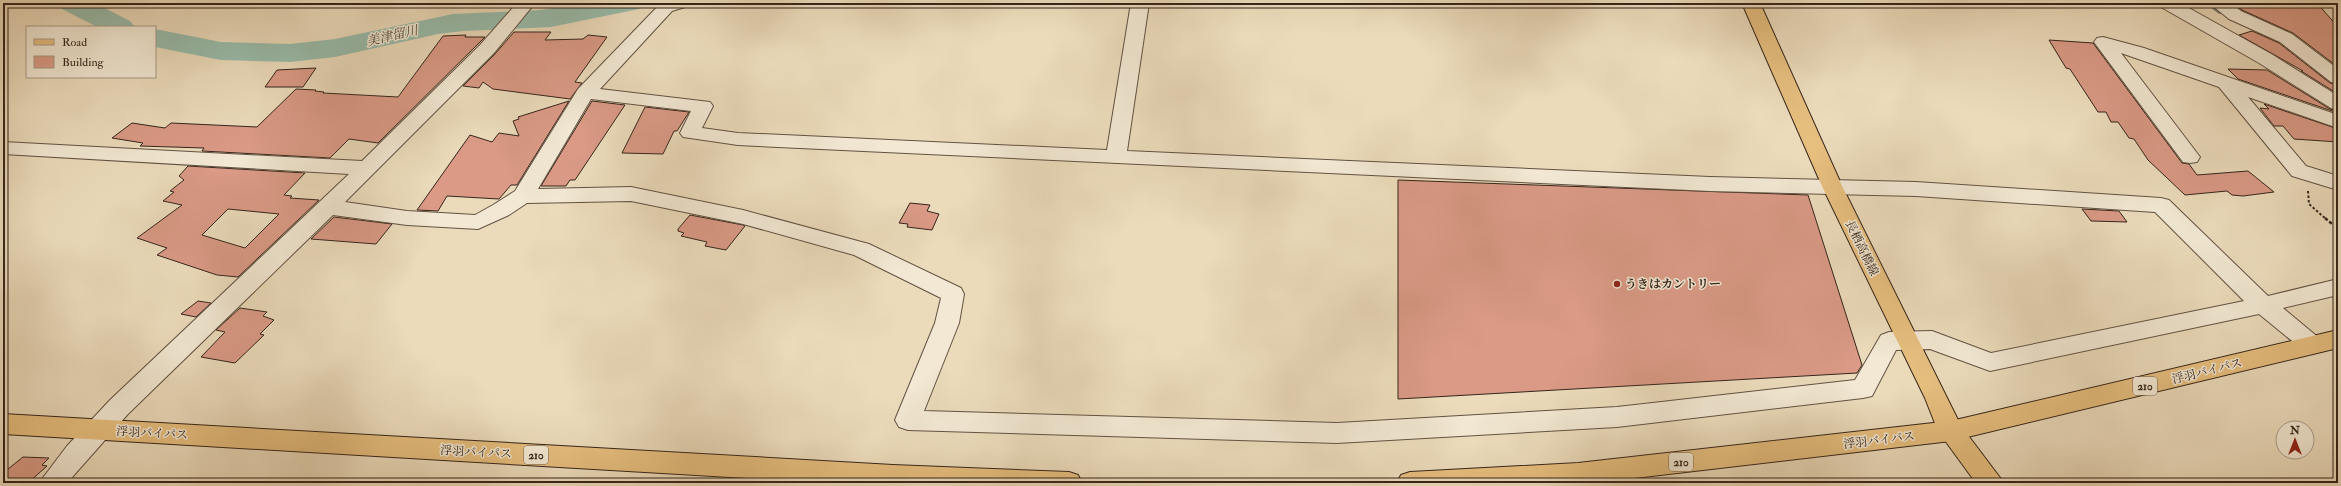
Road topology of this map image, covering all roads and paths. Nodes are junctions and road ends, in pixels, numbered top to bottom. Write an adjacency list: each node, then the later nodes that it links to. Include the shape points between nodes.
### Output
1 (526, 3): 15 (street, via 488,49)
2 (679, 3): 9 (street, via 666,7)
3 (1140, 3): 13 (street)
4 (1751, 3): 18 (main road, 長栖高橋線)
5 (2167, 3): 10 (street, via 2266,59)
6 (2218, 3): 7 (street, via 2235,15 2286,38)
7 (2338, 78)
8 (2225, 82): 11 (street); 14 (street, via 2103,42); 16 (street)
9 (585, 92): 13 (street, via 703,106 690,133 724,137); 19 (street, via 560,138)
10 (2338, 104)
11 (2338, 122)
12 (3, 148): 15 (street)
13 (1116, 155): 18 (street, via 1710,184)
14 (2190, 158)
15 (366, 168): 20 (street)
16 (2299, 171): 17 (street); 21 (path, via 2308,184 2309,204)
17 (2338, 183)
18 (1832, 186): 23 (street, via 2161,205); 25 (main road, 長栖高橋線)
19 (522, 196): 20 (street, via 478,222 407,218); 25 (street, via 631,194 743,217 861,249 953,294 947,323 908,420 1337,433 1617,417 1863,389 1889,341)
20 (328, 207): 28 (street)
21 (2338, 228)
22 (2338, 287): 23 (street)
23 (2263, 305): 25 (street, via 1990,362 1932,340); 26 (street)
24 (2338, 339): 26 (main road, 浮羽バイパス / 210)
25 (1906, 340): 29 (main road, 長栖高橋線, via 1937,398)
26 (2311, 344): 29 (main road, 浮羽バイパス / 210)
27 (3, 424): 28 (main road, 浮羽バイパス / 210)
28 (99, 429): 30 (street); 31 (main road, 浮羽バイパス / 210, via 893,476)
29 (1951, 431): 32 (main road, 浮羽バイパス / 210, via 1578,474); 33 (main road, 長栖高橋線)
30 (52, 483)
31 (1069, 483)
32 (1410, 483)
33 (1991, 483)

